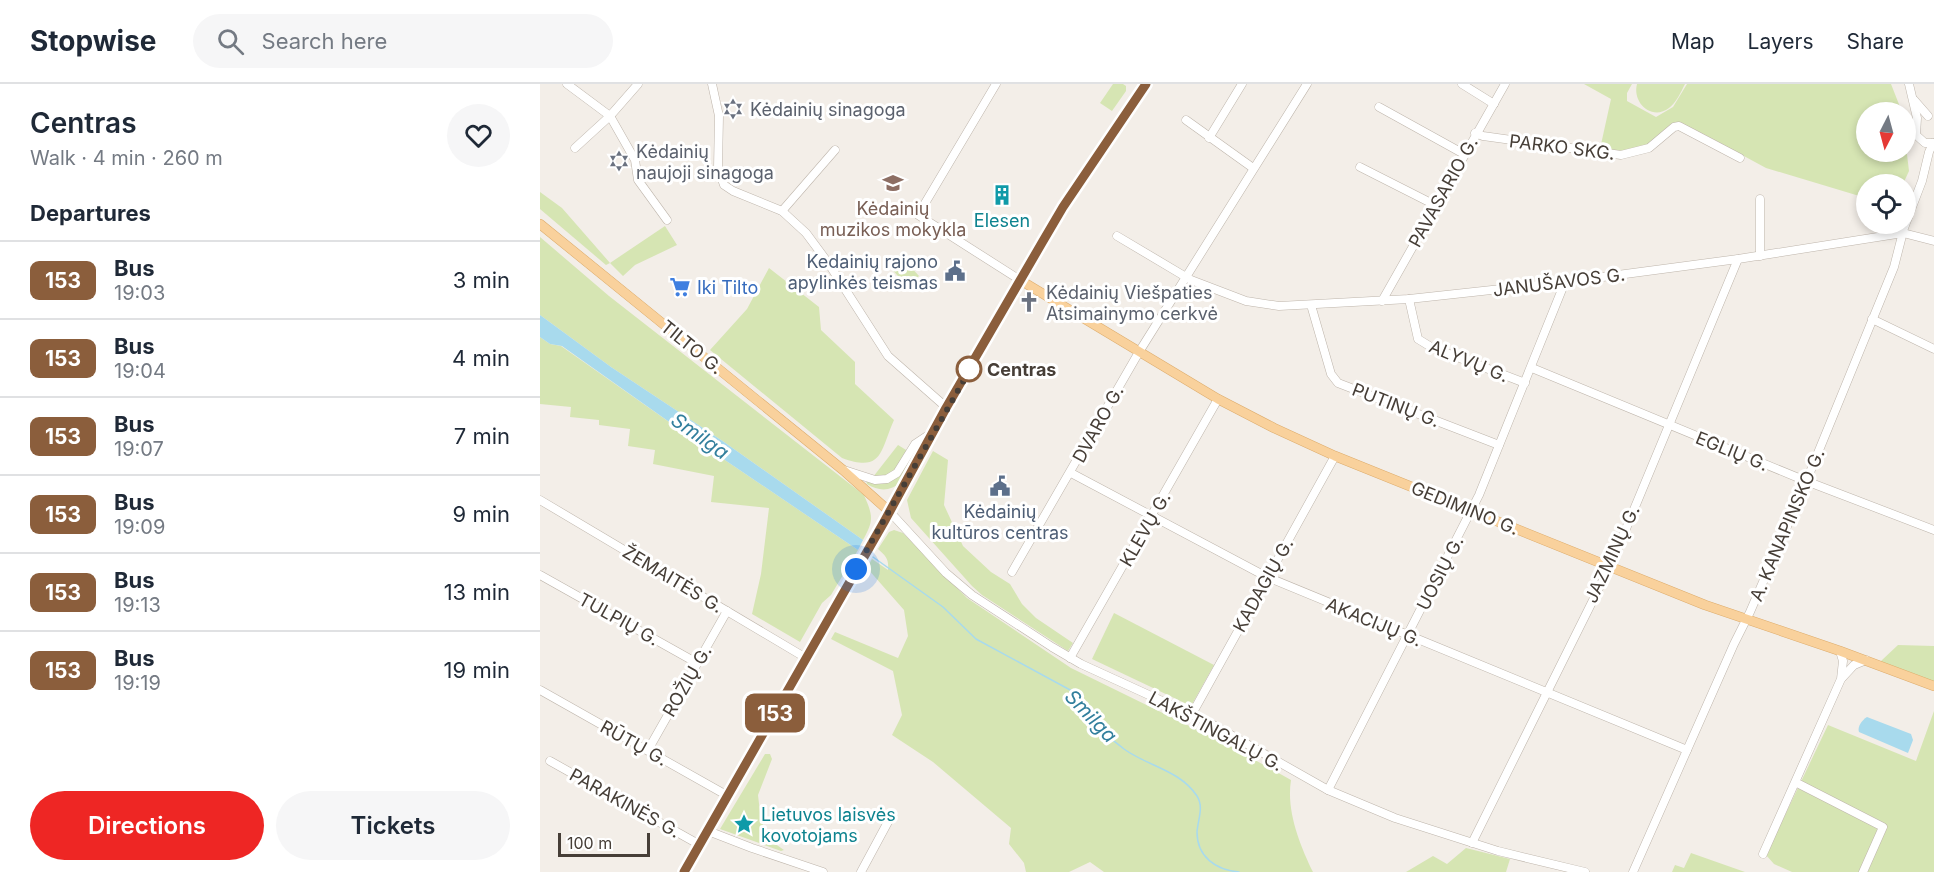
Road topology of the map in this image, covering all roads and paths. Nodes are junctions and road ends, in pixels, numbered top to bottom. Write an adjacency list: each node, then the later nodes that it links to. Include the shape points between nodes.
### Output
1 (567, 84): 14 (street)
2 (712, 84): 33 (street, via 719,116 718,168 724,185)
3 (996, 84): 44 (street, via 918,215)
4 (1146, 84): 44 (main road, via 1063,207)
5 (1242, 84): 19 (street)
6 (1307, 84): 28 (street, DVARO G.)
7 (1462, 84): 12 (street)
8 (1504, 84): 12 (street, PAVASARIO G.)
9 (1909, 84): 11 (street)
10 (633, 86): 14 (street)
11 (1913, 99): 15 (street); 17 (street)
12 (1494, 104): 18 (street, PAVASARIO G.)
13 (1379, 107): 25 (street)
14 (610, 116): 22 (street); 34 (street, via 635,160 638,180)
15 (1931, 117): 17 (street)
16 (1186, 120): 19 (street)
17 (1917, 122): 20 (street)
18 (1475, 133): 25 (street, PAVASARIO G.); 26 (street, PARKO SKG., via 1621,155 1649,148 1679,126)
19 (1209, 138): 28 (street)
20 (1919, 140): 21 (street); 29 (street)
21 (1933, 143): 29 (street)
22 (575, 148)
23 (835, 150): 33 (street)
24 (1934, 153): 29 (street)
25 (1464, 154): 32 (street, PAVASARIO G.)
26 (1740, 158)
27 (1360, 167): 32 (street)
28 (1253, 168): 43 (street, DVARO G.)
29 (1925, 172): 30 (street, A. KANAPINSKO G.)
30 (1916, 197)
31 (1760, 200): 41 (street)
32 (1435, 205): 47 (street, PAVASARIO G.)
33 (782, 211): 55 (street, via 813,242 888,356)
34 (667, 220)
35 (540, 224): 60 (main road, TILTO G.)
36 (1896, 234): 41 (street, JANUŠAVOS G.)
37 (1903, 234): 49 (street, A. KANAPINSKO G., via 1894,267)
38 (1907, 234): 40 (street, JANUŠAVOS G.)
39 (1117, 236): 43 (street, JANUŠAVOS G.)
40 (1934, 241)
41 (1760, 255): 42 (street, JANUŠAVOS G.)
42 (1738, 259): 45 (street, JANUŠAVOS G.); 56 (street, JAZMINŲ G.)
43 (1186, 277): 48 (street, JANUŠAVOS G., via 1263,305); 51 (street, DVARO G.)
44 (1020, 280): 51 (main road, GEDIMINO G.); 55 (main road)
45 (1565, 282): 46 (street, JANUŠAVOS G.); 52 (street, UOSIŲ G.)
46 (1409, 299): 47 (street, JANUŠAVOS G.); 53 (street, ALYVŲ G., via 1418,339)
47 (1382, 301): 48 (street, JANUŠAVOS G.)
48 (1311, 305): 58 (street, PUTINŲ G., via 1331,374 1338,383)
49 (1872, 319): 50 (street); 62 (street, A. KANAPINSKO G.)
50 (1934, 349)
51 (1139, 352): 54 (main road, GEDIMINO G.); 61 (street, DVARO G.)
52 (1532, 368): 53 (street, UOSIŲ G.); 56 (street, EGLIŲ G.)
53 (1525, 383): 58 (street, UOSIŲ G.)
54 (1218, 399): 59 (main road, GEDIMINO G.); 66 (street, KLEVŲ G.)
55 (946, 408): 57 (main road)
56 (1669, 425): 62 (street, EGLIŲ G.); 68 (street, JAZMINŲ G.)
57 (933, 432): 60 (street, TILTO G., via 915,444 897,473 887,479 875,480); 65 (main road)
58 (1499, 445): 64 (street, UOSIŲ G.)
59 (1335, 456): 64 (main road, GEDIMINO G.); 71 (street, KADAGIŲ G.)
60 (843, 470): 65 (main road, TILTO G.)
61 (1071, 473): 66 (street, AKACIJŲ G.); 69 (street, DVARO G.)
62 (1806, 481): 67 (street, EGLIŲ G.); 73 (street, A. KANAPINSKO G.)
63 (540, 500): 72 (street, ŽEMAITĖS G.)
64 (1472, 511): 68 (main road, GEDIMINO G.); 74 (street, UOSIŲ G.)
65 (890, 512): 76 (main road); 77 (street, LAKŠTINGALŲ G., via 958,584)
66 (1151, 517): 71 (street, AKACIJŲ G.); 77 (street, KLEVŲ G.)
67 (1934, 530)
68 (1609, 566): 73 (main road, GEDIMINO G.); 83 (street, JAZMINŲ G.)
69 (1012, 572)
70 (540, 575): 79 (street, TULPIŲ G.)
71 (1267, 578): 74 (street, AKACIJŲ G.); 84 (street, KADAGIŲ G.)
72 (727, 611): 76 (street, ŽEMAITĖS G.); 79 (street, ROŽIŲ G.)
73 (1746, 619): 75 (main road, GEDIMINO G.); 86 (street, A. KANAPINSKO G.)
74 (1408, 636): 83 (street, AKACIJŲ G.); 89 (street, UOSIŲ G.)
75 (1840, 651): 78 (main road, GEDIMINO G.); 80 (street)
76 (806, 658): 90 (main road)
77 (1071, 658): 84 (street, LAKŠTINGALŲ G.)
78 (1866, 660): 80 (street, via 1854,665); 81 (main road, GEDIMINO G.)
79 (697, 663): 85 (street, ROŽIŲ G.)
80 (1841, 679): 88 (street)
81 (1934, 686)
82 (540, 690): 85 (street, RŪTŲ G.)
83 (1546, 692): 86 (street, AKACIJŲ G.); 93 (street, JAZMINŲ G.)
84 (1192, 714): 89 (street, LAKŠTINGALŲ G.)
85 (648, 750): 90 (street, RŪTŲ G.)
86 (1687, 750): 100 (street, A. KANAPINSKO G.)
87 (550, 761): 94 (street, PARAKINĖS G.)
88 (1797, 783): 95 (street); 101 (street, via 1883,827)
89 (1328, 790): 93 (street, LAKŠTINGALŲ G., via 1395,818)
90 (728, 796): 92 (main road)
91 (889, 820): 98 (street)
92 (708, 831): 94 (main road); 97 (street)
93 (1472, 843): 99 (street, LAKŠTINGALŲ G.)
94 (700, 845): 96 (main road)
95 (1763, 854)
96 (684, 872)
97 (823, 872)
98 (861, 872)
99 (1585, 872)
100 (1633, 872)
101 (1863, 872)

